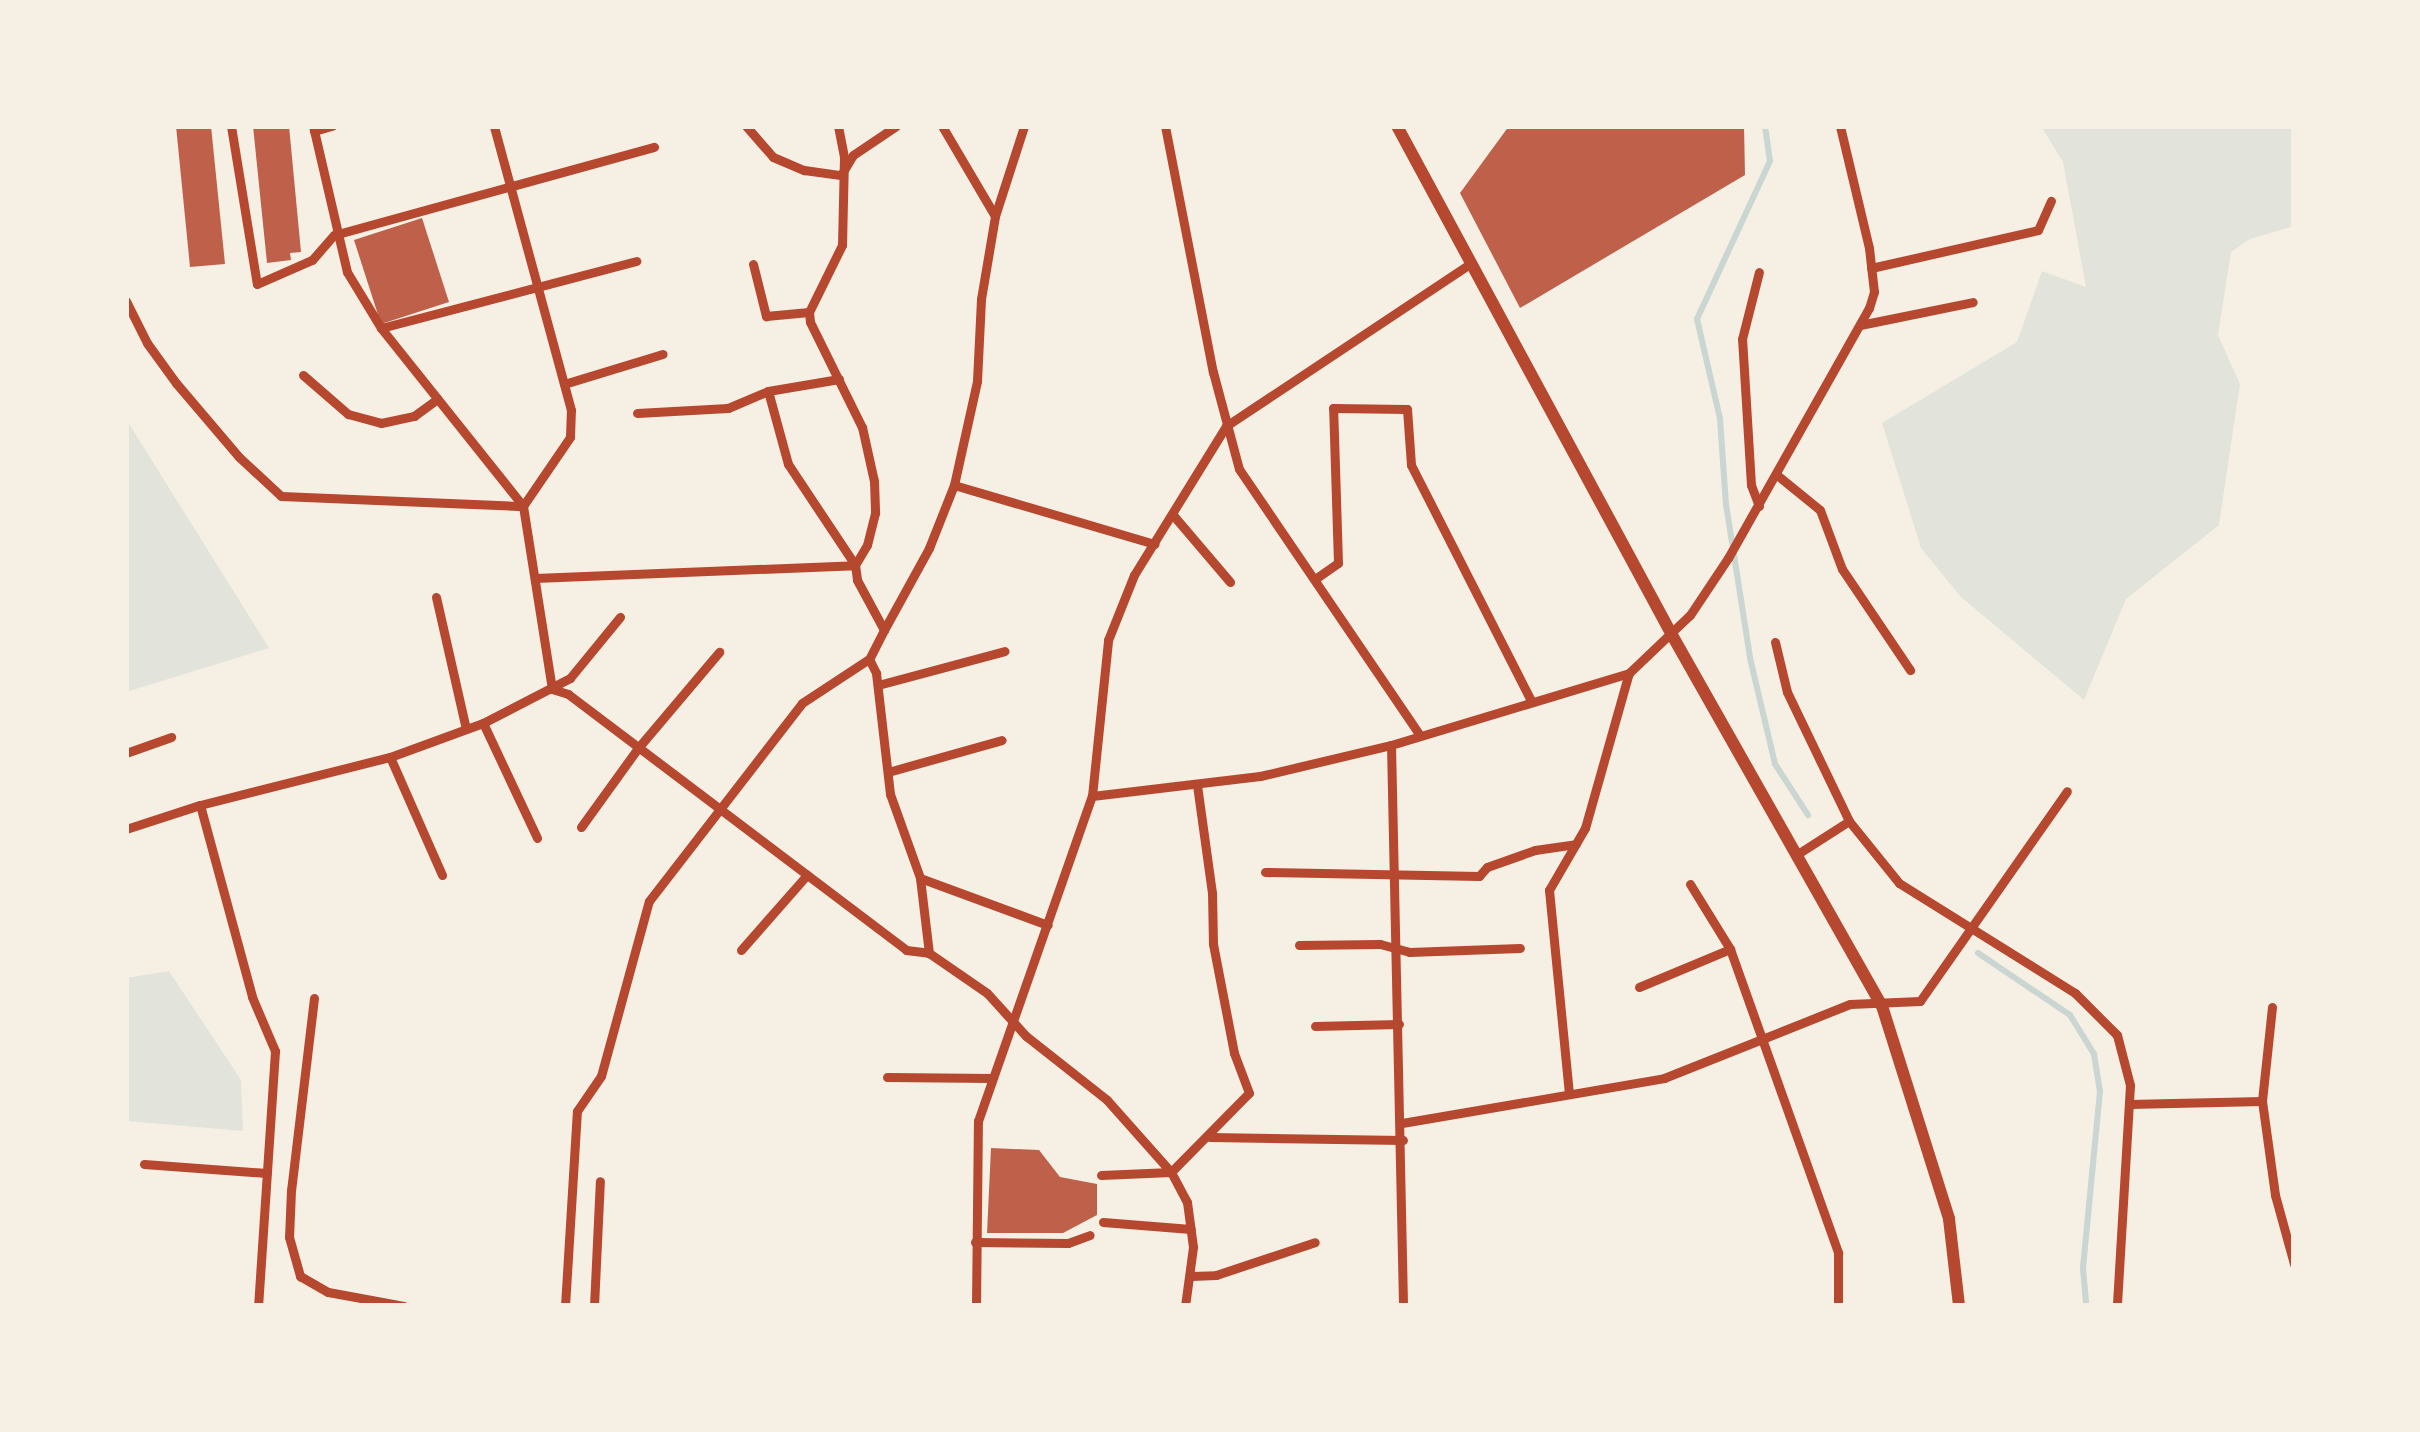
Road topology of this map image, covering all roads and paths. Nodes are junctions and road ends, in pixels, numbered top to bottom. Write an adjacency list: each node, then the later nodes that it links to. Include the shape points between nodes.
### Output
1 (231, 126): 18 (street, via 256,284 312,260)
2 (332, 126): 12 (street)
3 (494, 126): 15 (street)
4 (746, 126): 14 (street, via 773,157)
5 (838, 126): 14 (street)
6 (896, 126): 14 (street, via 853,155)
7 (942, 126): 17 (street)
8 (1024, 126): 17 (street)
9 (1165, 126): 37 (street)
10 (1397, 126): 21 (street)
11 (1840, 126): 22 (street)
12 (314, 129): 18 (street)
13 (654, 147): 15 (street)
14 (841, 175): 27 (street, via 842,245)
15 (512, 190): 18 (street); 24 (street)
16 (2051, 201): 22 (street, via 2038,230)
17 (995, 216): 39 (street, via 977,381)
18 (334, 235): 29 (street)
19 (636, 261): 24 (street)
20 (753, 264): 27 (street, via 766,316)
21 (1470, 264): 37 (street); 51 (street)
22 (1871, 268): 28 (street, via 1874,292)
23 (1760, 272): 41 (street, via 1742,338)
24 (538, 284): 29 (street); 33 (street)
25 (126, 301): 40 (street, via 183,393 280,496)
26 (1973, 302): 28 (street)
27 (809, 312): 32 (street)
28 (1859, 325): 38 (street)
29 (381, 328): 35 (street)
30 (664, 354): 33 (street)
31 (302, 375): 35 (street, via 348,414 381,423 414,416)
32 (839, 379): 34 (street); 44 (street, via 862,427 874,481 875,513)
33 (564, 384): 40 (street, via 570,437)
34 (768, 392): 36 (street, via 728,408); 44 (street, via 788,464)
35 (437, 399): 40 (street)
36 (637, 413)
37 (1226, 426): 42 (street); 46 (street, via 1239,469)
38 (1777, 475): 41 (street); 56 (street, via 1820,510 1843,569)
39 (954, 484): 43 (street); 50 (street)
40 (523, 506): 45 (street)
41 (1759, 506): 51 (street)
42 (1173, 515): 43 (street); 47 (street)
43 (1154, 544): 73 (street, via 1108,640)
44 (855, 565): 45 (street); 50 (street)
45 (535, 578): 59 (street)
46 (1316, 579): 60 (street, via 1338,563 1333,408 1407,409 1411,465); 63 (street)
47 (1230, 582)
48 (436, 597): 62 (street)
49 (620, 617): 59 (street, via 585,664)
50 (884, 630): 55 (street)
51 (1672, 635): 57 (street); 81 (street)
52 (1775, 642): 76 (street, via 1787,692)
53 (1005, 651): 58 (street)
54 (719, 652): 67 (street)
55 (869, 659): 58 (street); 75 (street, via 802,703)
56 (1910, 670)
57 (1629, 673): 60 (street); 80 (street)
58 (878, 685): 70 (street)
59 (552, 689): 61 (street); 67 (street)
60 (1530, 699): 63 (street)
61 (483, 724): 62 (street); 79 (street)
62 (466, 729): 69 (street)
63 (1419, 734): 66 (street)
64 (171, 737): 68 (street)
65 (1002, 740): 70 (street)
66 (1391, 745): 71 (street); 85 (street)
67 (638, 748): 75 (street); 77 (street)
68 (126, 753)
69 (390, 757): 74 (street); 83 (street)
70 (888, 772): 86 (street)
71 (1197, 785): 73 (street); 110 (street, via 1213,944 1249,1093)
72 (2067, 791): 89 (street)
73 (1092, 796): 88 (street)
74 (200, 805): 78 (street); 114 (street, via 252,997 275,1051)
75 (718, 808): 84 (street); 128 (street, via 649,901 601,1076 577,1111)
76 (1849, 821): 81 (street); 89 (street, via 1899,883)
77 (581, 826)
78 (126, 830)
79 (537, 838)
80 (1576, 844): 85 (street, via 1535,850 1479,876); 106 (street, via 1550,890)
81 (1796, 855): 98 (street)
82 (1264, 872): 85 (street)
83 (442, 875)
84 (807, 875): 93 (street); 95 (street, via 905,950)
85 (1396, 877): 91 (street)
86 (920, 878): 88 (street); 95 (street)
87 (1690, 884): 94 (street)
88 (1048, 925): 100 (street)
89 (1971, 928): 98 (street, via 1920,1001); 108 (street, via 2075,993 2117,1035)
90 (1299, 945): 91 (street)
91 (1397, 947): 92 (street); 101 (street)
92 (1520, 948)
93 (741, 950)
94 (1730, 950): 96 (street); 103 (street)
95 (929, 952): 100 (street)
96 (1639, 987)
97 (314, 998): 127 (street, via 291,1190 300,1276 328,1292)
98 (1879, 1000): 103 (street); 134 (street, via 1949,1219)
99 (2272, 1007): 107 (street)
100 (1011, 1020): 105 (street); 113 (street, via 1107,1100)
101 (1399, 1024): 102 (street); 109 (street)
102 (1315, 1026)
103 (1762, 1039): 106 (street, via 1664,1078); 133 (street, via 1838,1253)
104 (887, 1076): 105 (street)
105 (992, 1078): 122 (street, via 978,1121)
106 (1569, 1094): 109 (street)
107 (2262, 1101): 108 (street); 118 (street)
108 (2129, 1104): 135 (street)
109 (1402, 1123): 111 (street)
110 (1210, 1138): 111 (street); 113 (street)
111 (1403, 1140): 132 (street)
112 (144, 1163): 114 (street)
113 (1171, 1172): 115 (street); 120 (street)
114 (267, 1174): 126 (street)
115 (1101, 1175)
116 (600, 1181): 129 (street)
117 (2294, 1216): 118 (street)
118 (2282, 1220): 124 (street)
119 (1102, 1222): 120 (street)
120 (1191, 1229): 125 (street)
121 (1090, 1235): 122 (street, via 1068,1243)
122 (975, 1242): 130 (street)
123 (1315, 1242): 125 (street, via 1216,1276)
124 (2294, 1264)
125 (1191, 1276): 131 (street)
126 (258, 1306)
127 (404, 1306)
128 (565, 1306)
129 (594, 1306)
130 (976, 1306)
131 (1185, 1306)
132 (1403, 1306)
133 (1838, 1306)
134 (1959, 1306)
135 (2116, 1306)

